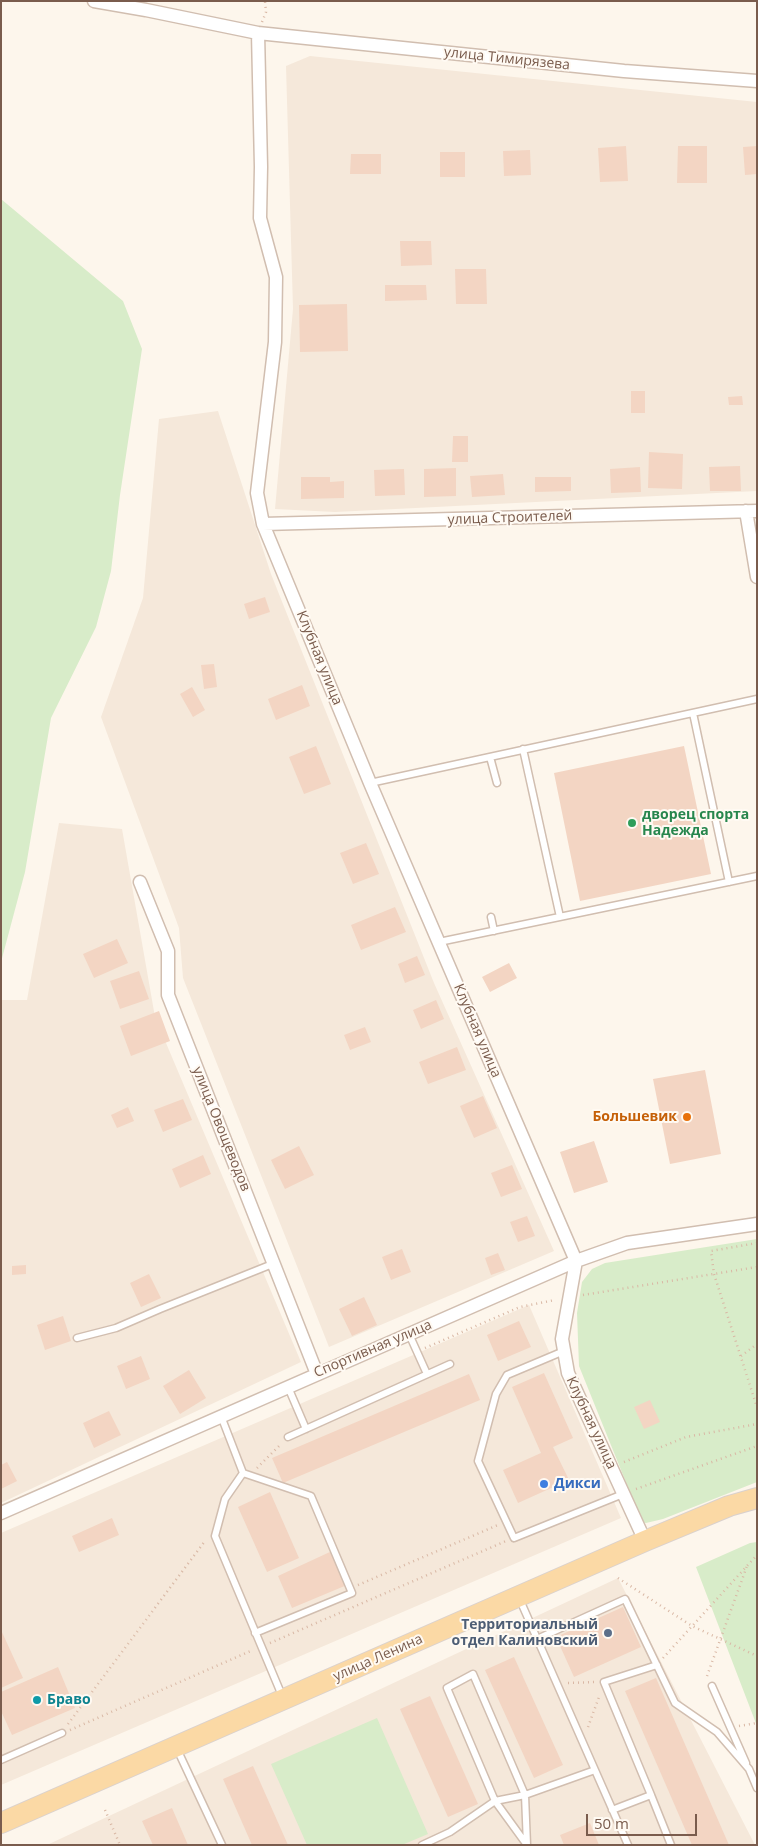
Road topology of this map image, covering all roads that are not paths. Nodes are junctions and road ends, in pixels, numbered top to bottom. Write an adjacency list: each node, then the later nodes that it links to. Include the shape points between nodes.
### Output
1 (94, 1): 2 (street, улица Тимирязева)
2 (258, 33): 3 (street, улица Тимирязева, via 624,71); 5 (street, Клубная улица, via 260,218 276,277 275,342 257,493)
3 (757, 81)
4 (751, 511): 5 (street, улица Строителей); 6 (street)
5 (263, 524): 11 (street, Клубная улица)
6 (757, 577)
7 (757, 699): 8 (lane)
8 (693, 713): 9 (lane); 15 (lane)
9 (523, 750): 10 (lane); 17 (lane)
10 (490, 757): 11 (lane); 12 (lane)
11 (370, 782): 19 (street, Клубная улица)
12 (497, 782)
13 (757, 876): 15 (lane)
14 (140, 882): 22 (street, улица Овощеводов, via 168,950 168,995)
15 (729, 882): 17 (lane)
16 (491, 917): 18 (lane)
17 (560, 917): 18 (lane)
18 (494, 931): 19 (lane)
19 (439, 942): 21 (street, Клубная улица)
20 (757, 1224): 21 (street, Спортивная улица, via 627,1243)
21 (576, 1261): 23 (street, Спортивная улица); 25 (street, Клубная улица, via 562,1339)
22 (275, 1263): 24 (lane, via 116,1328); 27 (street, улица Овощеводов)
23 (409, 1334): 27 (street, Спортивная улица); 28 (lane)
24 (76, 1338)
25 (564, 1352): 34 (street, Клубная улица, via 568,1373); 34 (lane, via 508,1375 496,1394 478,1461 514,1538)
26 (450, 1364): 28 (lane)
27 (317, 1374): 29 (street, Спортивная улица)
28 (426, 1374): 31 (lane)
29 (288, 1387): 30 (street, Спортивная улица); 31 (lane)
30 (221, 1416): 33 (lane); 36 (street, Спортивная улица)
31 (306, 1429): 32 (lane)
32 (288, 1437)
33 (246, 1474): 39 (lane, via 224,1499 215,1536); 39 (lane, via 311,1496 352,1593)
34 (623, 1494): 37 (street, Клубная улица)
35 (757, 1498): 37 (main road, улица Ленина, via 729,1506)
36 (1, 1513)
37 (645, 1541): 38 (main road, улица Ленина)
38 (518, 1596): 40 (lane); 43 (main road, улица Ленина)
39 (255, 1633): 43 (lane)
40 (537, 1639): 41 (lane, via 624,1599); 48 (lane)
41 (657, 1665): 47 (lane, via 675,1703 717,1732); 51 (lane, via 604,1682)
42 (712, 1686): 47 (lane)
43 (284, 1699): 45 (main road, улица Ленина)
44 (62, 1733): 46 (lane)
45 (176, 1747): 54 (main road, улица Ленина); 55 (lane)
46 (1, 1760)
47 (748, 1769): 49 (lane)
48 (595, 1770): 50 (lane); 53 (lane)
49 (757, 1788)
50 (525, 1795): 52 (lane); 52 (lane, via 473,1674 447,1688); 57 (lane)
51 (651, 1795): 53 (lane); 59 (lane)
52 (495, 1801): 56 (lane, via 450,1832); 57 (lane)
53 (612, 1810): 58 (lane)
54 (1, 1823)
55 (222, 1845)
56 (422, 1845)
57 (527, 1845)
58 (628, 1845)
59 (671, 1845)

